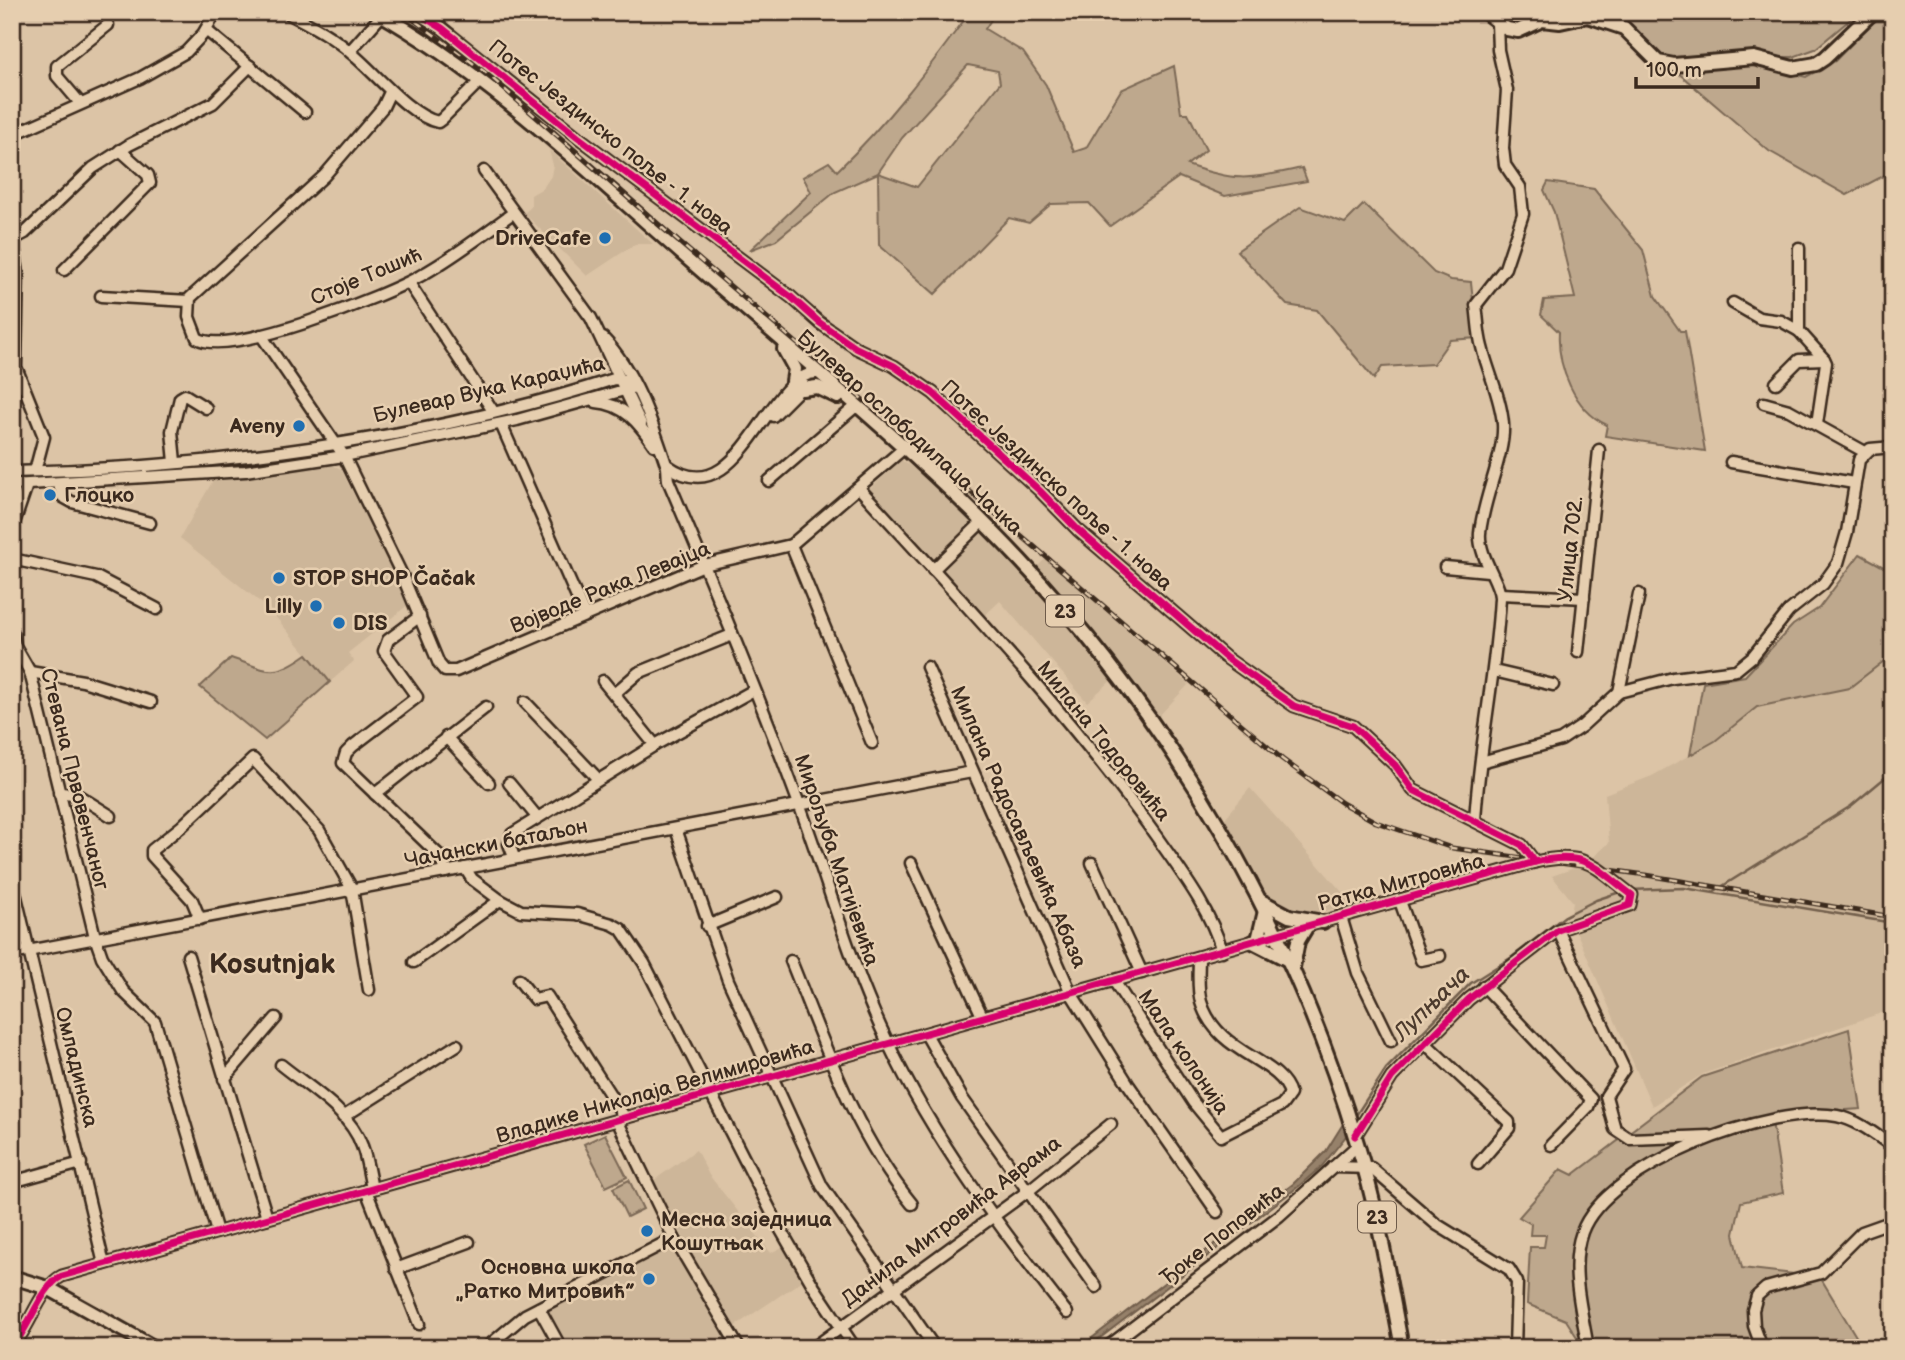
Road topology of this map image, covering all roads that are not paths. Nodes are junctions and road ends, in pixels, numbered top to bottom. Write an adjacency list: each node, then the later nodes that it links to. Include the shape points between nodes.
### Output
1 (216, 12): 9 (street)
2 (286, 12): 10 (street)
3 (416, 12): 105 (street, Потес Јездинско поље - 1. нова, via 820,323 933,393 1078,530 1225,657 1294,706 1353,726 1395,765 1413,790)
4 (1485, 12): 7 (main road)
5 (1872, 12): 7 (main road, via 1825,58 1793,68 1754,58 1674,65 1658,62 1624,28 1588,16 1560,22 1542,20 1518,31)
6 (379, 14): 10 (street); 12 (main road, Булевар ослободилаца Чачка / 23)
7 (1497, 23): 71 (street, via 1507,90 1505,165 1520,187 1522,214 1506,268 1476,304 1480,344 1503,422 1483,504 1480,538)
8 (108, 25): 14 (street, via 57,66 57,75)
9 (206, 30): 11 (street); 14 (street, via 186,52)
10 (350, 51): 13 (street)
11 (250, 66): 15 (street); 17 (street, via 213,103)
12 (480, 81): 13 (street, via 438,122); 30 (main road, Булевар ослободилаца Чачка / 23)
13 (390, 92): 25 (street, via 383,107 332,167)
14 (80, 103): 16 (street)
15 (305, 112)
16 (12, 135)
17 (120, 150): 20 (street, via 87,173); 22 (street, via 148,175 150,184)
18 (484, 172): 19 (street)
19 (513, 213): 23 (street, Стоје Тошић); 29 (street, via 561,273)
20 (13, 240): 55 (street, via 18,280 15,361 44,437)
21 (1798, 248): 27 (street)
22 (64, 270)
23 (409, 283): 28 (street, Стоје Тошић, via 340,311); 41 (street)
24 (101, 296): 25 (street)
25 (189, 301): 28 (street, Стоје Тошић, via 189,317 202,341)
26 (1733, 303): 27 (street, via 1759,318 1781,321)
27 (1799, 331): 31 (street)
28 (261, 335): 45 (street)
29 (603, 338): 33 (street); 36 (street, via 620,358)
30 (782, 342): 32 (main road, Булевар ослободилаца Чачка / 23); 35 (main road, via 794,364)
31 (1824, 359): 34 (street, via 1799,360); 44 (street)
32 (812, 371): 35 (street); 38 (main road, Булевар ослободилаца Чачка / 23)
33 (620, 379): 36 (street, Булевар Вука Караџића); 41 (street, Булевар Вука Караџића)
34 (1776, 383)
35 (798, 385): 38 (main road, via 817,387); 54 (street, via 715,473 692,477)
36 (631, 390): 37 (street, Булевар Вука Караџића); 43 (street); 48 (street, Мирољуба Матијевића)
37 (592, 401): 42 (street, Булевар Вука Караџића); 43 (street, via 619,408)
38 (851, 403): 47 (main road, Булевар ослободилаца Чачка / 23); 57 (street)
39 (1764, 403): 44 (street)
40 (206, 408): 52 (street, via 185,395 180,398 172,431)
41 (494, 411): 45 (street, Булевар Вука Караџића)
42 (501, 424): 51 (street, Булевар Вука Караџића); 76 (street)
43 (641, 424): 48 (street)
44 (1817, 424): 50 (street)
45 (334, 442): 51 (street); 52 (street, Булевар Вука Караџића)
46 (1893, 447): 50 (street)
47 (903, 449): 62 (street, Војводе Рака Левајца); 63 (main road, Булевар ослободилаца Чачка / 23)
48 (659, 450): 54 (street, Мирољуба Матијевића)
49 (1599, 450): 74 (street, Улица 702.)
50 (1866, 452): 58 (street)
51 (344, 456): 59 (street, Булевар Вука Караџића, via 244,471); 77 (street)
52 (175, 462): 55 (street, Булевар Вука Караџића)
53 (1731, 462): 58 (street)
54 (667, 465): 68 (street, Мирољуба Матијевића, via 668,480)
55 (35, 471): 56 (street, Булевар Вука Караџића)
56 (12, 472)
57 (769, 481)
58 (1853, 482): 87 (street, via 1838,563 1823,584 1789,611 1753,656 1736,670 1722,674 1682,676)
59 (58, 483): 61 (street, Булевар Вука Караџића); 64 (street, via 63,497 72,502)
60 (12, 485): 61 (street, Булевар Вука Караџића)
61 (27, 485): 65 (street)
62 (859, 488): 66 (street, Војводе Рака Левајца); 70 (street, Милана Тодоровића)
63 (982, 522): 70 (street); 119 (main road, Булевар ослободилаца Чачка / 23, via 1066,612 1146,714 1196,787)
64 (149, 523)
65 (12, 529)
66 (791, 545): 68 (street, Војводе Рака Левајца); 93 (street)
67 (12, 559): 75 (street, via 96,577)
68 (704, 565): 76 (street, Војводе Рака Левајца); 79 (street, Мирољуба Матијевића)
69 (1445, 567): 71 (street)
70 (933, 570): 130 (street, Милана Тодоровића, via 1121,789 1201,904)
71 (1488, 571): 72 (street)
72 (1500, 594): 74 (street); 82 (street)
73 (1639, 594): 87 (street)
74 (1584, 598): 80 (street, Улица 702.)
75 (157, 609)
76 (585, 615): 77 (street, Војводе Рака Левајца, via 456,671 445,671 439,664)
77 (420, 616): 101 (street, via 388,640 384,650 417,697 353,746 343,763)
78 (12, 632): 83 (street, Стевана Првовенчаног)
79 (732, 635): 86 (street, Мирољуба Матијевића); 88 (street, via 638,673)
80 (1578, 652)
81 (927, 667): 96 (street, Милана Радосављевића Абаза)
82 (1493, 671): 85 (street); 95 (street)
83 (30, 672): 89 (street, via 83,681); 100 (street, Стевана Првовенчаног)
84 (603, 681): 88 (street)
85 (1553, 684)
86 (754, 690): 94 (street); 102 (street, Мирољуба Матијевића)
87 (1619, 692): 95 (street, via 1562,740)
88 (614, 694): 94 (street)
89 (151, 702)
90 (525, 702): 97 (street)
91 (486, 707): 92 (street)
92 (446, 737): 98 (street); 101 (street)
93 (872, 743)
94 (655, 745): 97 (street)
95 (1481, 762): 105 (street)
96 (972, 772): 102 (street, Чачански батаљон); 143 (street, Милана Радосављевића Абаза)
97 (597, 778): 104 (street)
98 (489, 783)
99 (509, 783): 104 (street)
100 (59, 793): 103 (street, via 81,796); 127 (street, Стевана Првовенчаног)
101 (375, 794): 112 (street, via 440,856)
102 (799, 805): 106 (street, Чачански батаљон); 148 (street, Мирољуба Матијевића, via 859,980)
103 (111, 816)
104 (537, 817): 107 (street, via 510,836)
105 (1475, 821): 108 (street, Потес Јездинско поље - 1. нова, via 1525,848)
106 (676, 829): 107 (street, Чачански батаљон); 123 (street)
107 (514, 857): 111 (street, Чачански батаљон)
108 (1535, 862): 115 (street, Ратка Митровића, via 1576,858 1602,869); 118 (street, Ратка Митровића)
109 (911, 863): 145 (street)
110 (1092, 863): 138 (street)
111 (465, 868): 112 (street, Чачански батаљон); 117 (street)
112 (445, 872): 114 (street, Чачански батаљон)
113 (13, 885): 129 (street, Омладинска)
114 (352, 889): 121 (street, Чачански батаљон); 121 (street, via 319,830 253,759 152,850 152,856 192,900); 142 (street)
115 (1632, 895): 125 (street, Ђоке Поповића, via 1630,905)
116 (777, 897): 123 (street)
117 (500, 900): 136 (street); 155 (street, via 528,913 577,914 621,929)
118 (1400, 901): 120 (street, Ратка Митровића); 134 (street, via 1421,960)
119 (1263, 906): 122 (main road); 126 (main road, Булевар ослободилаца Чачка / 23); 128 (main road)
120 (1341, 917): 122 (street, Ратка Митровића); 147 (street, via 1358,973)
121 (200, 919): 127 (street, Чачански батаљон)
122 (1323, 922): 124 (street, Ратка Митровића)
123 (707, 926): 153 (street)
124 (1307, 926): 126 (street, Ратка Митровића); 137 (main road)
125 (1558, 930): 141 (street, Ђоке Поповића); 159 (street, via 1624,1069 1606,1096 1615,1129 1630,1139)
126 (1277, 935): 128 (street, Владике Николаја Велимировића); 137 (main road, Булевар ослободилаца Чачка / 23)
127 (94, 937): 129 (street, Чачански батаљон); 175 (street, Стевана Првовенчаног, via 122,990 155,1022)
128 (1255, 941): 130 (street, Владике Николаја Велимировића); 137 (main road)
129 (28, 951): 131 (street, Чачански батаљон); 163 (street, Омладинска)
130 (1222, 951): 133 (street, Владике Николаја Велимировића)
131 (12, 954)
132 (188, 956): 154 (street)
133 (1199, 957): 138 (street, Владике Николаја Велимировића); 140 (street, Мала колонија, via 1199,996 1214,1030 1278,1077 1290,1094 1282,1105 1221,1136 1193,1102)
134 (1440, 957)
135 (791, 961): 151 (street)
136 (414, 962)
137 (1292, 964): 160 (main road, Булевар ослободилаца Чачка / 23)
138 (1142, 974): 140 (street, Владике Николаја Велимировића)
139 (519, 979): 157 (street, via 534,999 547,996)
140 (1114, 981): 143 (street, Владике Николаја Велимировића)
141 (1484, 986): 149 (street, Ђоке Поповића); 161 (street, via 1591,1098 1588,1107)
142 (369, 990)
143 (1071, 993): 145 (street, Владике Николаја Велимировића); 171 (street, Милана Радосављевића Абаза, via 1134,1094)
144 (276, 1018): 154 (street)
145 (983, 1018): 146 (street, Владике Николаја Велимировића)
146 (926, 1034): 148 (street, Владике Николаја Велимировића); 169 (street, via 962,1098)
147 (1391, 1041)
148 (888, 1044): 151 (street, Владике Николаја Велимировића); 172 (street, Мирољуба Матијевића, via 942,1139)
149 (1426, 1044): 160 (street, Ђоке Поповића, via 1392,1077); 164 (street, via 1509,1122 1508,1130)
150 (457, 1045): 156 (street)
151 (831, 1060): 153 (street, Владике Николаја Велимировића); 170 (street, via 871,1147)
152 (281, 1065): 156 (street)
153 (770, 1077): 155 (street, Владике Николаја Велимировића); 183 (street, via 822,1186)
154 (224, 1079): 173 (street)
155 (712, 1094): 157 (street, Владике Николаја Велимировића); 187 (street, via 761,1195)
156 (343, 1117): 168 (street, via 361,1143)
157 (621, 1119): 168 (street, Владике Николаја Велимировића); 176 (street)
158 (1111, 1124): 169 (street, Данила Митровића Аврама)
159 (1718, 1135): 162 (street, via 1759,1122 1828,1115 1853,1122); 199 (street, via 1648,1167 1604,1199 1588,1218 1577,1271)
160 (1356, 1140): 165 (main road, Булевар ослободилаца Чачка / 23); 166 (street, Ђоке Поповића)
161 (1551, 1145)
162 (1893, 1147)
163 (81, 1163): 167 (street); 178 (street, Омладинска)
164 (1478, 1164)
165 (1364, 1165): 166 (street); 197 (main road, Булевар ослободилаца Чачка / 23); 198 (street, via 1436,1224 1513,1273 1517,1282)
166 (1333, 1167): 196 (street, Ђоке Поповића, via 1279,1216)
167 (12, 1182)
168 (369, 1190): 173 (street, Владике Николаја Велимировића); 179 (street)
169 (1028, 1191): 172 (street, Данила Митровића Аврама); 181 (street)
170 (912, 1204)
171 (1217, 1212)
172 (993, 1214): 183 (street, Данила Митровића Аврама); 185 (street, Мирољуба Матијевића)
173 (267, 1218): 175 (street, Владике Николаја Велимировића)
174 (1893, 1221): 200 (street, via 1863,1233 1821,1273 1766,1287 1753,1310)
175 (217, 1232): 178 (street, Владике Николаја Велимировића)
176 (674, 1238): 184 (street); 192 (street)
177 (469, 1242): 179 (street)
178 (104, 1264): 182 (street, Владике Николаја Велимировића, via 62,1276)
179 (396, 1269): 186 (street)
180 (12, 1277): 182 (main road)
181 (1096, 1287)
182 (48, 1288): 188 (street); 189 (main road)
183 (892, 1289): 187 (street, Данила Митровића Аврама); 195 (street)
184 (539, 1308): 190 (street); 191 (street)
185 (1067, 1312)
186 (419, 1324)
187 (840, 1328): 193 (street, Данила Митровића Аврама); 194 (street)
188 (15, 1347)
189 (155, 1348)
190 (486, 1348)
191 (561, 1348)
192 (739, 1348)
193 (813, 1348)
194 (855, 1348)
195 (935, 1348)
196 (1106, 1348)
197 (1402, 1348)
198 (1516, 1348)
199 (1588, 1348)
200 (1762, 1348)

